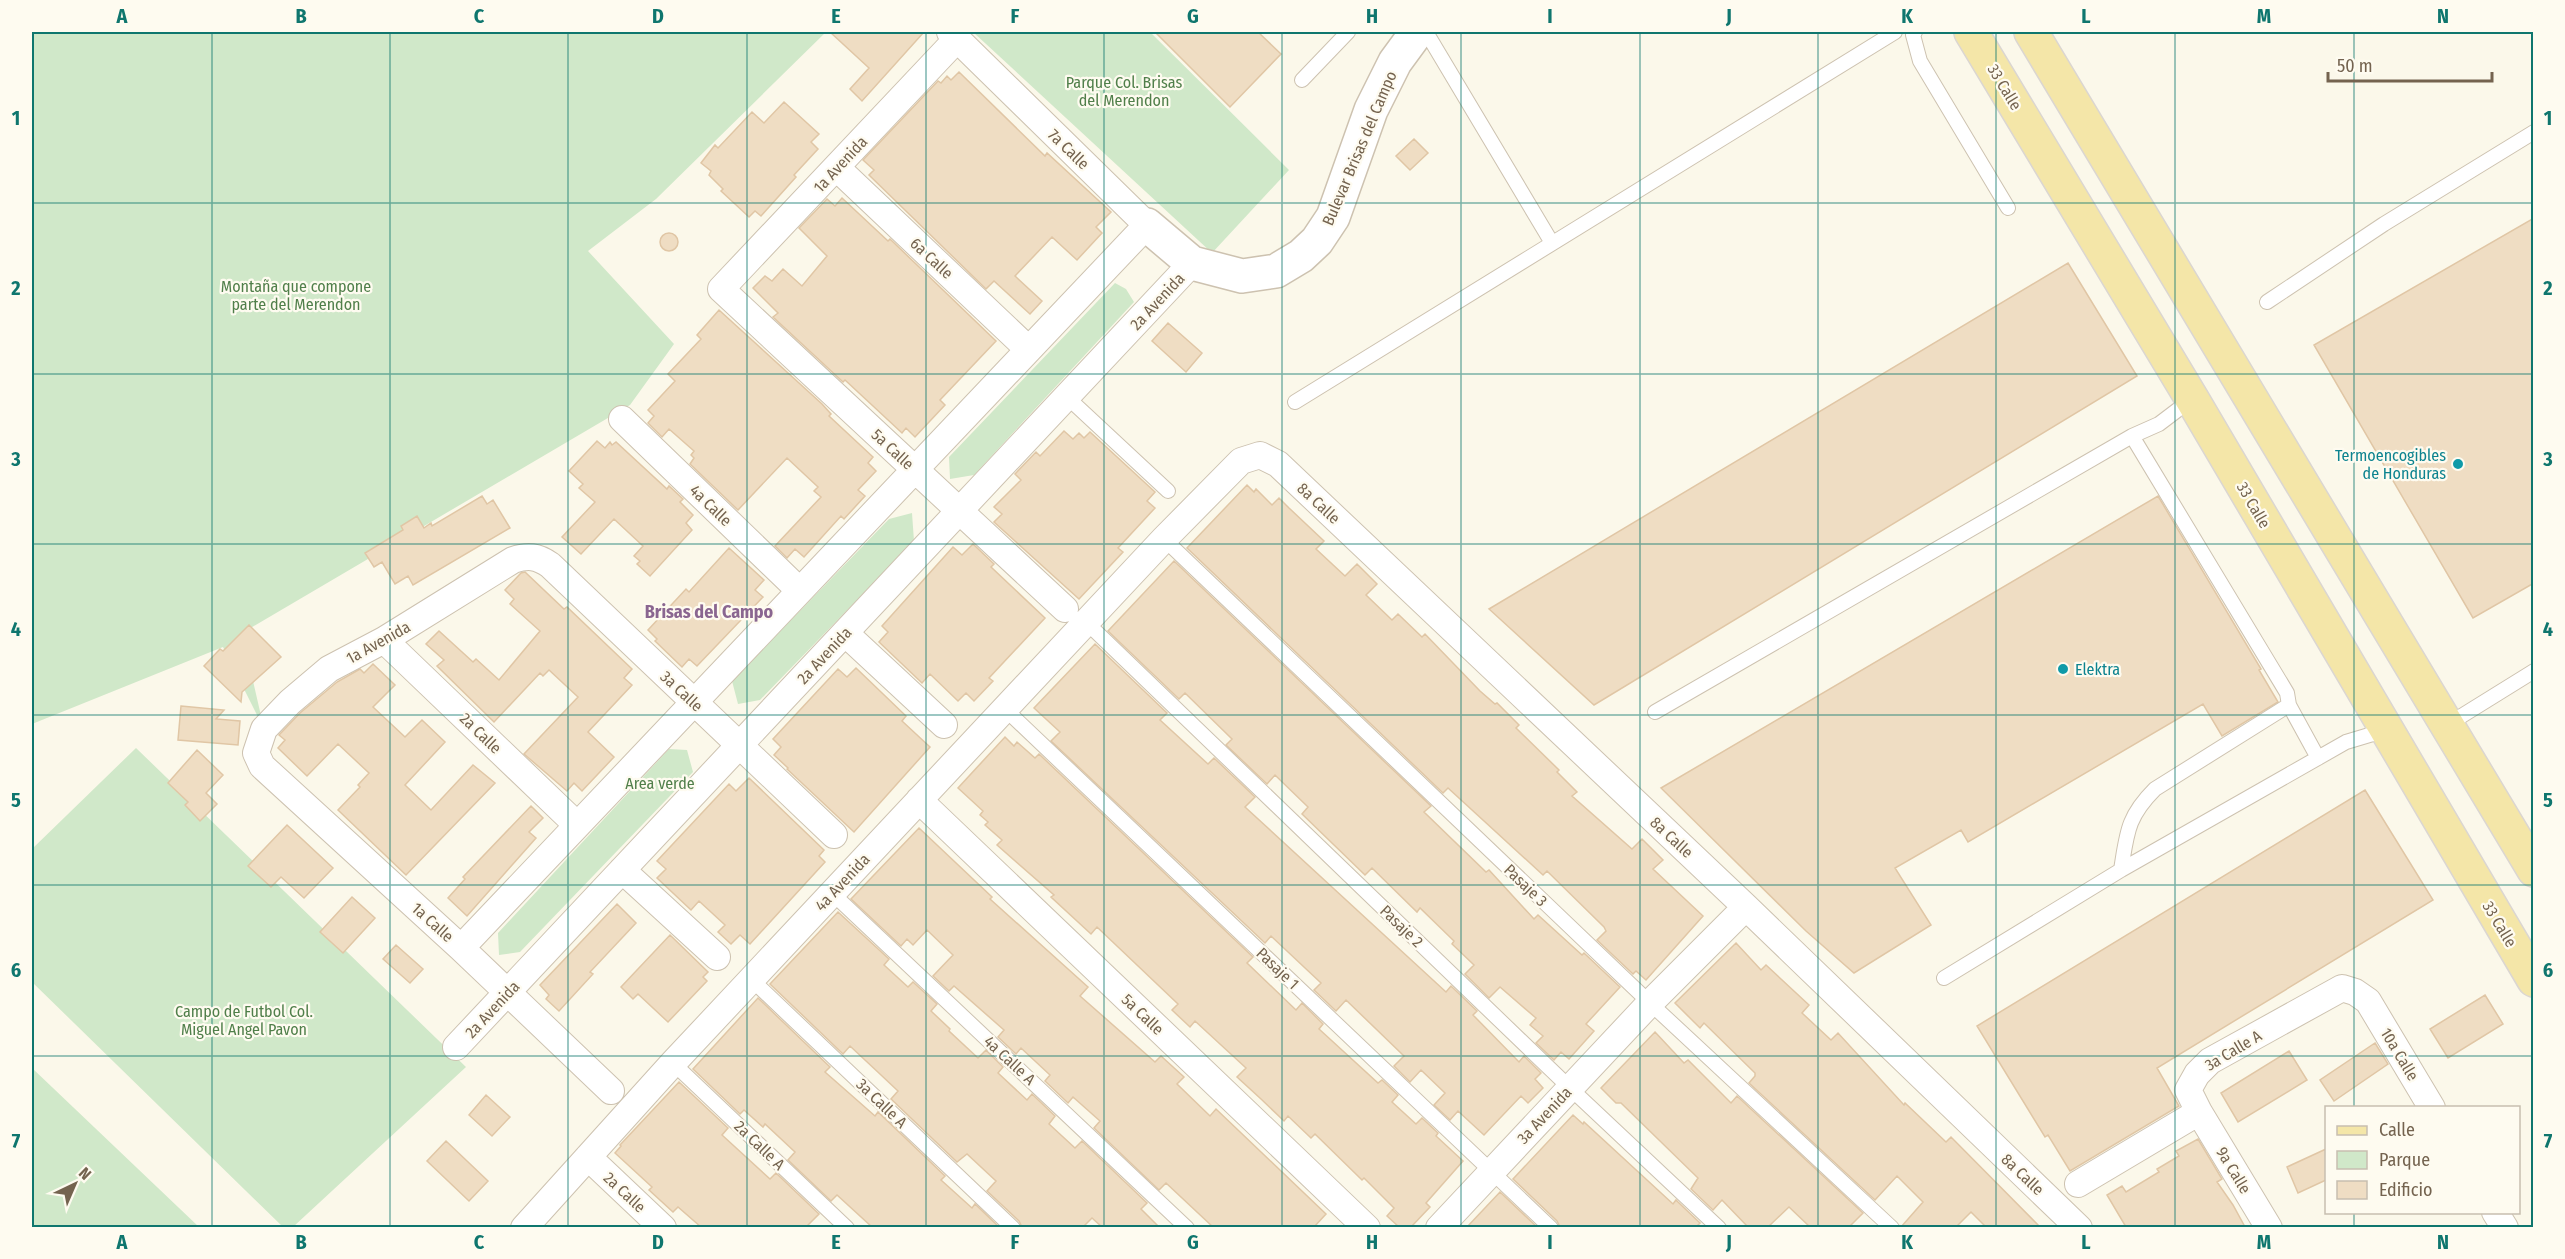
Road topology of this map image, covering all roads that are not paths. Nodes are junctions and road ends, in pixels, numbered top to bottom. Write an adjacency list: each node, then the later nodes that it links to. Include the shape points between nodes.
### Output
1 (1348, 32): 9 (lane)
2 (1417, 32): 15 (street, Bulevar Brisas del Campo, via 1395,62 1371,110 1333,218 1317,241 1276,271 1242,276)
3 (1426, 32): 14 (lane)
4 (1894, 32): 14 (lane)
5 (1915, 32): 12 (lane, via 1920,61)
6 (1971, 32): 20 (main road, 33 Calle)
7 (2031, 32): 40 (main road)
8 (954, 35): 11 (street, 1a Avenida); 13 (street, 7a Calle)
9 (1302, 80)
10 (2534, 132): 17 (lane)
11 (837, 168): 16 (street, 1a Avenida); 18 (street, 6a Calle)
12 (2008, 208)
13 (1147, 225): 15 (street, 7a Calle); 18 (street)
14 (1552, 243): 21 (lane)
15 (1192, 263): 19 (street, 2a Avenida)
16 (721, 289): 25 (street, 5a Calle)
17 (2267, 302)
18 (1028, 349): 25 (street)
19 (1066, 397): 26 (lane); 27 (street, 2a Avenida)
20 (2192, 399): 23 (lane, via 2159,424); 41 (main road, 33 Calle)
21 (1295, 402)
22 (622, 419): 30 (street, 4a Calle)
23 (2132, 436): 36 (lane, via 2287,693); 38 (lane)
24 (1260, 455): 28 (street, 4a Avenida, via 1241,460); 52 (street, 8a Calle, via 1278,464)
25 (915, 469): 27 (street, 5a Calle); 30 (street)
26 (1168, 490)
27 (960, 510): 31 (street, 5a Calle); 32 (street, 2a Avenida)
28 (1164, 539): 31 (street, 4a Avenida); 60 (lane, Pasaje 3)
29 (525, 556): 33 (street, 1a Avenida); 35 (street, 3a Calle, via 538,557 550,565)
30 (799, 590): 35 (street)
31 (1076, 615): 37 (street, 4a Avenida); 63 (lane, Pasaje 2)
32 (845, 633): 39 (street); 42 (street, 2a Avenida)
33 (384, 640): 43 (street, 1a Avenida, via 329,669 290,702 264,729); 46 (street, 2a Calle)
34 (2534, 671): 40 (lane)
35 (694, 702): 42 (street, 3a Calle); 46 (street)
36 (2289, 705): 44 (lane); 49 (lane, via 2155,789 2128,825)
37 (1005, 709): 45 (street, 4a Avenida); 68 (lane, Pasaje 1)
38 (1655, 712)
39 (944, 725)
40 (2447, 725): 50 (main road)
41 (2386, 730): 44 (lane, via 2346,742); 57 (main road, 33 Calle)
42 (740, 745): 47 (street, 3a Calle); 48 (street, 2a Avenida)
43 (256, 753): 53 (street, 1a Calle, via 262,766)
44 (2318, 758): 49 (lane)
45 (919, 800): 51 (street, 4a Avenida); 76 (street, 5a Calle)
46 (577, 825): 53 (street)
47 (834, 835)
48 (622, 870): 54 (street); 58 (street, 2a Avenida)
49 (2121, 870): 55 (lane)
50 (2534, 870)
51 (832, 893): 56 (street, 4a Avenida); 75 (lane, 4a Calle A)
52 (1746, 907): 60 (street, 3a Avenida); 81 (street, 8a Calle)
53 (461, 948): 58 (street, 1a Calle)
54 (717, 957)
55 (1944, 978)
56 (752, 979): 62 (street, 4a Avenida); 74 (lane, 3a Calle A)
57 (2534, 980)
58 (508, 993): 61 (street, 2a Avenida); 64 (street, 1a Calle)
59 (2368, 1001): 65 (street, 10a Calle); 66 (street, 3a Calle A, via 2342,988 2210,1061 2188,1090)
60 (1650, 1003): 63 (street, 3a Avenida); 80 (lane, Pasaje 3)
61 (456, 1047)
62 (673, 1063): 67 (street, 4a Avenida); 73 (lane, 2a Calle A)
63 (1570, 1088): 68 (street, 3a Avenida); 79 (lane, Pasaje 2)
64 (611, 1091)
65 (2431, 1106)
66 (2199, 1112): 69 (street); 82 (street, 9a Calle)
67 (588, 1157): 71 (street, 4a Avenida); 72 (street, 2a Calle)
68 (1492, 1171): 77 (street, 3a Avenida); 78 (lane, Pasaje 1)
69 (2078, 1184)
70 (2496, 1214): 83 (street)
71 (524, 1227)
72 (663, 1227)
73 (847, 1227)
74 (1013, 1227)
75 (1187, 1227)
76 (1367, 1227)
77 (1439, 1227)
78 (1551, 1227)
79 (1719, 1227)
80 (1892, 1227)
81 (2079, 1227)
82 (2269, 1227)
83 (2505, 1227)

